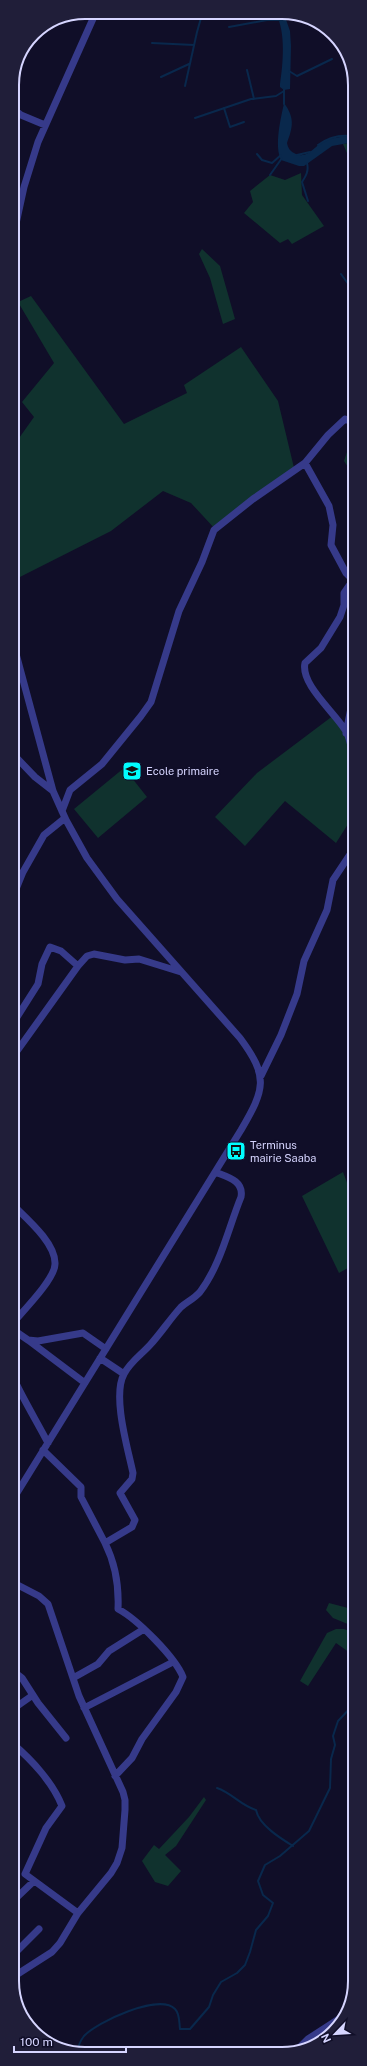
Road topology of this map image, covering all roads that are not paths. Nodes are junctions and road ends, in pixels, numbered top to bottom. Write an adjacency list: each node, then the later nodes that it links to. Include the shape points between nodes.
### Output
1 (93, 19): 3 (street)
2 (19, 114): 3 (street)
3 (45, 125): 4 (street, via 27,175)
4 (19, 211)
5 (348, 420): 6 (street, via 345,419 328,435)
6 (306, 462): 7 (street, via 329,506 333,525 331,545); 15 (street, via 214,530 179,611 151,702 102,764 70,790)
7 (348, 575)
8 (348, 587): 11 (street, via 344,593 340,617 321,648 307,659 304,666 309,682)
9 (19, 665): 14 (street)
10 (348, 720): 11 (street)
11 (346, 733): 12 (street)
12 (348, 740)
13 (19, 760): 14 (street)
14 (53, 791): 15 (street)
15 (63, 814): 17 (street, via 44,835); 19 (street, via 100,877)
16 (348, 858): 22 (street, via 333,880 327,910 304,961 297,994)
17 (19, 882)
18 (78, 966): 19 (street, via 87,956 94,954 125,960 139,959); 20 (street, via 54,947 47,950 38,984); 21 (street)
19 (183, 973): 22 (street, via 240,1038 256,1060)
20 (19, 1014)
21 (19, 1048)
22 (261, 1076): 23 (street, via 260,1092 249,1116)
23 (215, 1172): 28 (street); 30 (street, via 239,1183 242,1188 216,1265 199,1294 182,1306)
24 (19, 1211): 25 (street, via 49,1245 55,1264 54,1272 46,1285)
25 (19, 1316)
26 (19, 1334): 27 (street)
27 (28, 1340): 28 (street, via 41,1342 83,1333); 31 (street)
28 (106, 1349): 29 (street)
29 (100, 1358): 30 (street); 31 (street)
30 (124, 1374): 36 (street, via 120,1401 134,1473 120,1493 135,1520 132,1527)
31 (85, 1383): 33 (street)
32 (19, 1392): 33 (street)
33 (48, 1443): 34 (street)
34 (43, 1450): 35 (street); 36 (street, via 81,1487 81,1497)
35 (19, 1489)
36 (105, 1543): 38 (street, via 112,1559 118,1609 131,1616)
37 (19, 1586): 41 (street, via 48,1604)
38 (144, 1629): 39 (street); 41 (street, via 109,1651 98,1664)
39 (173, 1662): 44 (street); 47 (street, via 182,1674 183,1681 149,1727 132,1758)
40 (19, 1676): 42 (street)
41 (73, 1678): 44 (street)
42 (32, 1695): 43 (street); 45 (street)
43 (19, 1704)
44 (84, 1708): 47 (street)
45 (66, 1738)
46 (19, 1750): 48 (street, via 47,1781 62,1806 46,1828 25,1872)
47 (115, 1776): 50 (street, via 126,1800 120,1853 111,1873)
48 (34, 1882): 49 (street); 50 (street)
49 (19, 1896)
50 (78, 1913): 53 (street, via 60,1943 48,1956)
51 (39, 1929): 52 (street)
52 (19, 1949)
53 (19, 1973)
54 (315, 2034): 55 (street)
55 (303, 2044)

